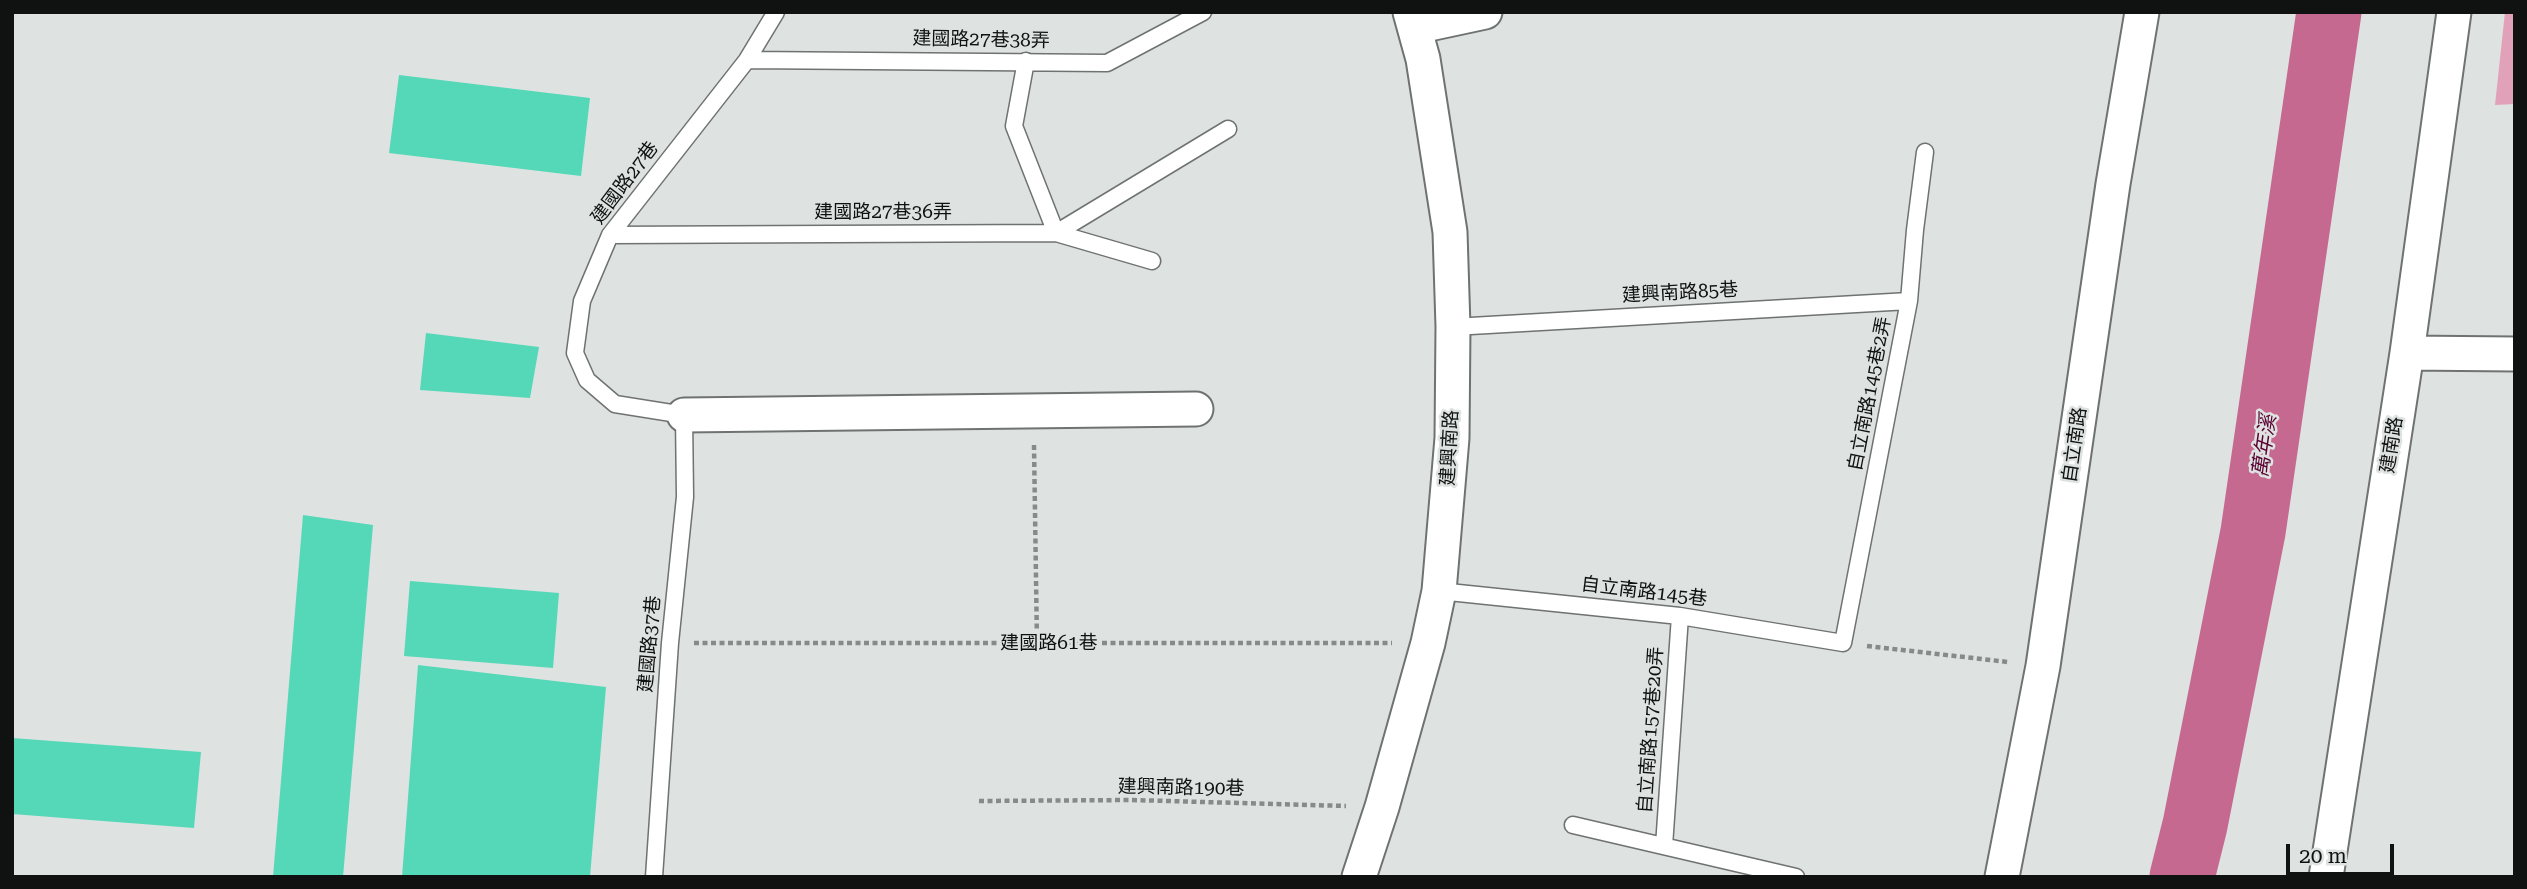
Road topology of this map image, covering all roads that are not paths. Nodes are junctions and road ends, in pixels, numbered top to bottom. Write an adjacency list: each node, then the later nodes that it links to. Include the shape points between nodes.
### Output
1 (776, 12): 7 (lane, 建國路27巷)
2 (1203, 12): 8 (lane, 建國路27巷38弄, via 1107,63)
3 (1485, 12): 6 (street)
4 (2142, 12): 28 (street, 自立南路, via 2043,666)
5 (2454, 12): 16 (street, 建南路)
6 (1413, 20): 15 (street, 建興南路, via 1450,232)
7 (747, 60): 8 (lane, 建國路27巷38弄); 12 (lane, 建國路27巷)
8 (1026, 61): 11 (lane, via 1014,126)
9 (1228, 129): 11 (lane)
10 (1925, 152): 14 (lane, 自立南路145巷2弄)
11 (1056, 233): 12 (lane, 建國路27巷36弄); 13 (lane, 建國路27巷36弄)
12 (610, 235): 19 (lane, 建國路27巷, via 582,300 575,353 587,380 615,404)
13 (1152, 261)
14 (1909, 301): 15 (lane, 建興南路85巷); 22 (lane, 自立南路145巷2弄)
15 (1453, 327): 20 (street, 建興南路, via 1452,438)
16 (2407, 354): 17 (street); 29 (street, 建南路)
17 (2515, 354)
18 (1196, 409): 19 (street)
19 (684, 415): 25 (lane, 建國路37巷, via 685,497)
20 (1439, 591): 21 (lane, 自立南路145巷); 26 (street, 建興南路)
21 (1680, 616): 22 (lane, 自立南路145巷); 24 (lane, 自立南路157巷20弄)
22 (1843, 643)
23 (1573, 825): 24 (lane)
24 (1664, 846): 27 (lane)
25 (654, 877)
26 (1359, 877)
27 (1796, 877)
28 (2002, 877)
29 (2326, 877)

